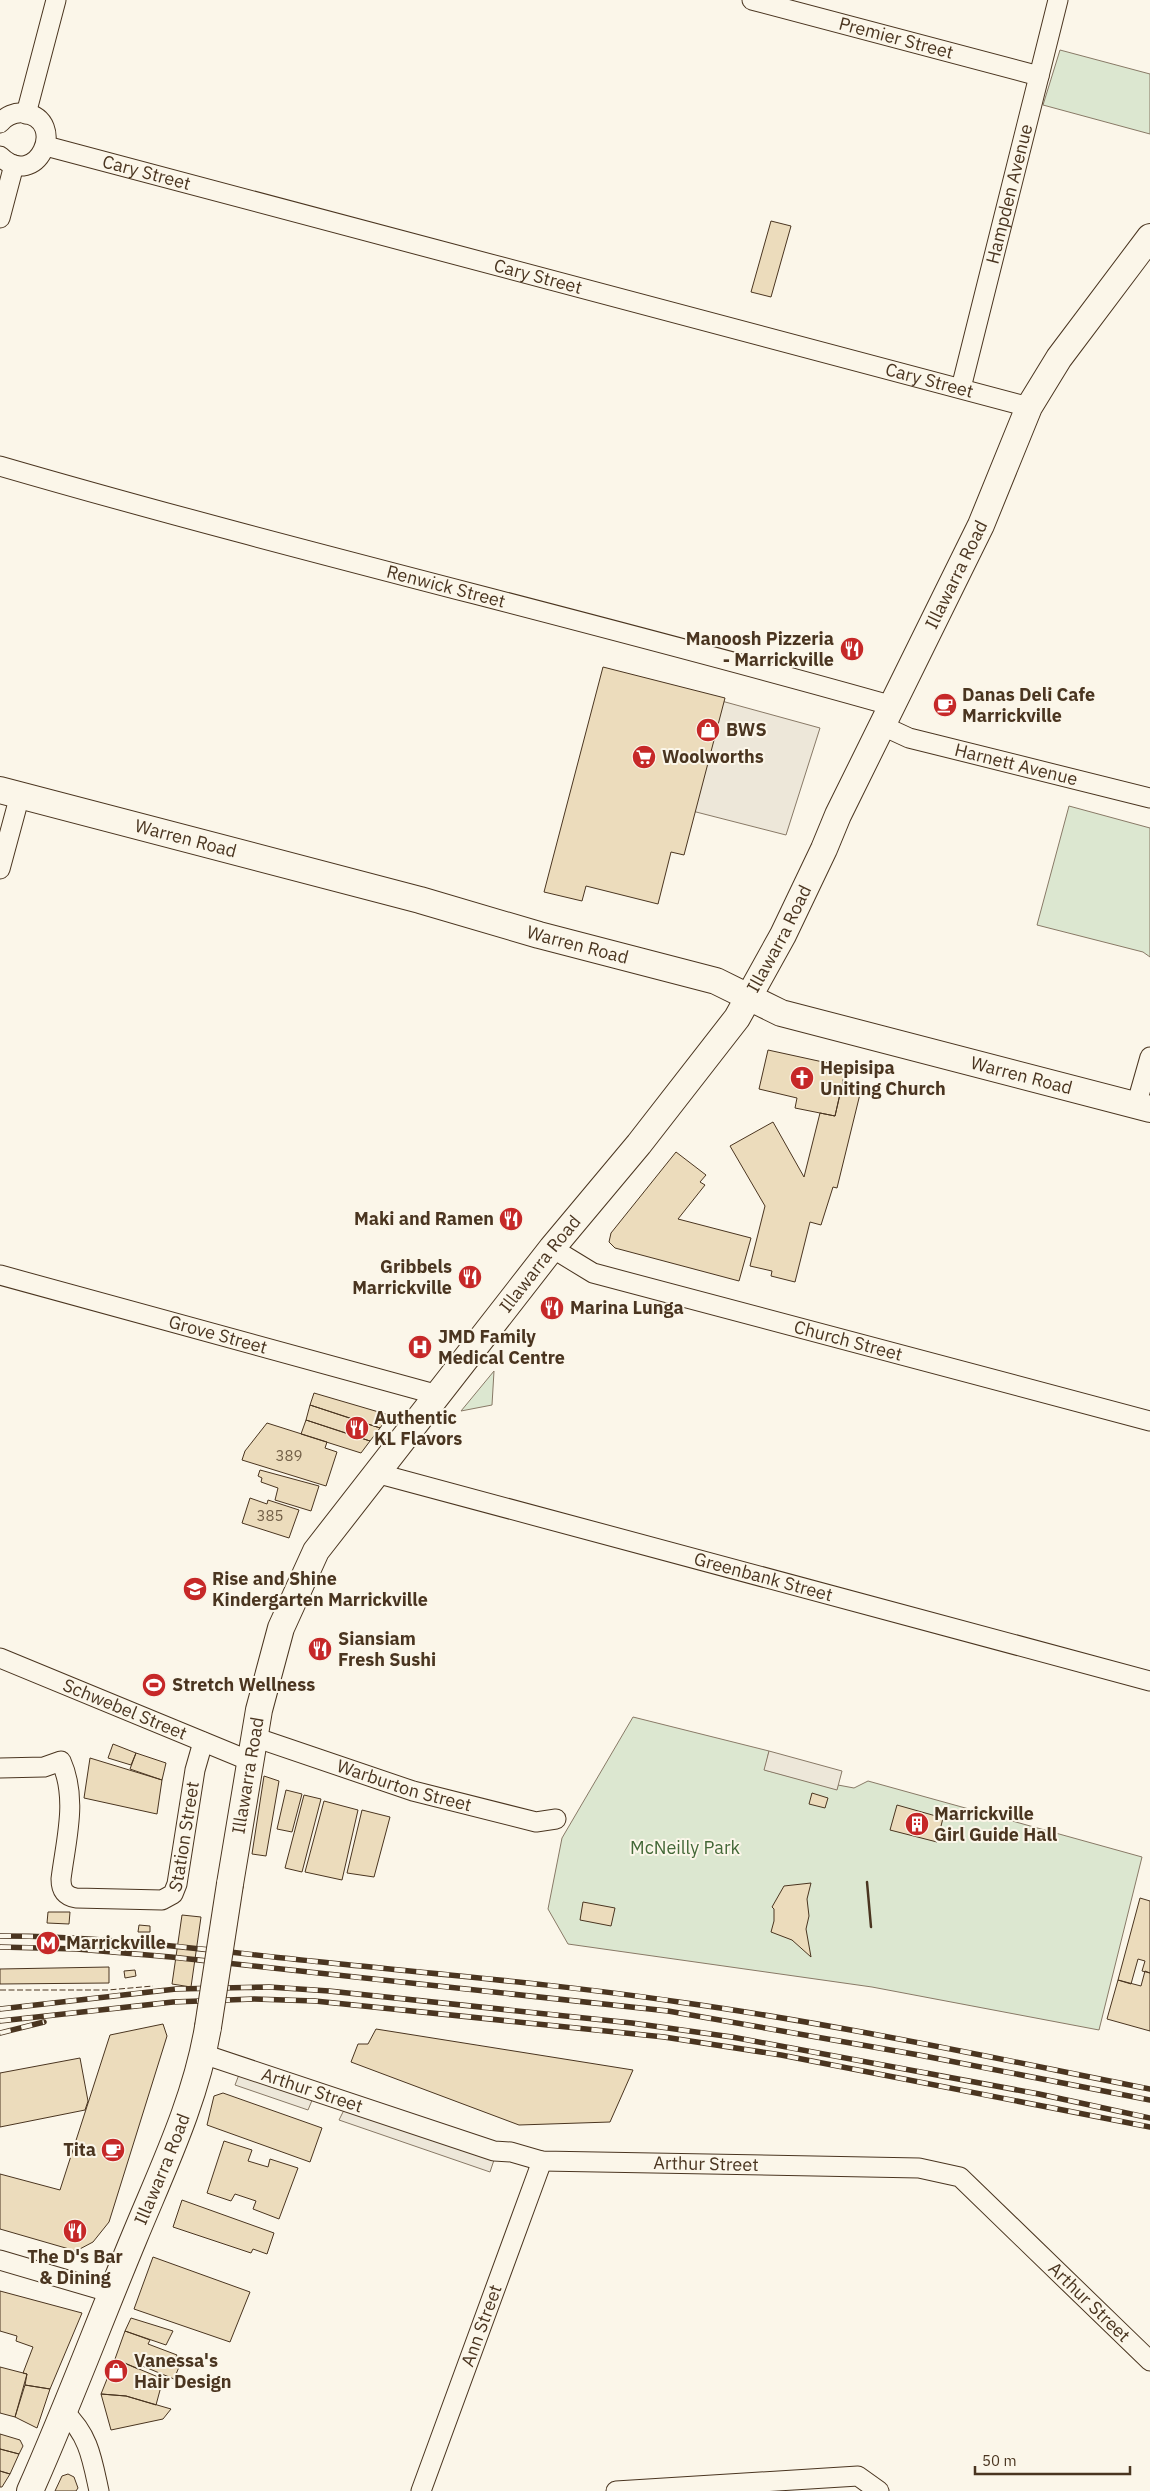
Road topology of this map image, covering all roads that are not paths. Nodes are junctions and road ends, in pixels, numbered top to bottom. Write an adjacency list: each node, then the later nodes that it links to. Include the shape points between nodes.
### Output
1 (56, 0): 5 (street)
2 (752, 0): 4 (street, Premier Street)
3 (1058, 0): 4 (street, Hampden Avenue)
4 (1039, 76): 11 (street, Hampden Avenue)
5 (26, 114): 6 (street, via 10,115); 7 (street, via 41,122)
6 (0, 123)
7 (46, 146): 8 (street, via 43,154 30,164); 11 (street, Cary Street)
8 (7, 160): 9 (street)
9 (0, 218)
10 (1150, 237): 12 (main road, Illawarra Road, via 1058,358)
11 (961, 388): 12 (street, Cary Street)
12 (1029, 407): 14 (main road, Illawarra Road, via 981,525)
13 (0, 466): 14 (street, Renwick Street, via 108,498 749,665)
14 (888, 716): 16 (street, Harnett Avenue, via 909,738); 18 (main road, Illawarra Road, via 783,935)
15 (10, 793): 17 (street); 18 (main road, Warren Road, via 716,981)
16 (1150, 798)
17 (0, 869)
18 (749, 997): 20 (main road, Warren Road, via 781,1013); 21 (main road, Illawarra Road, via 732,1024 639,1144)
19 (1150, 1057): 20 (street)
20 (1143, 1108)
21 (552, 1248): 23 (main road, Illawarra Road); 24 (street, Church Street, via 593,1273)
22 (0, 1275): 23 (street, Grove Street)
23 (438, 1395): 25 (main road, Illawarra Road)
24 (1150, 1421)
25 (376, 1473): 27 (street, Greenbank Street); 29 (main road, Illawarra Road, via 316,1551 305,1573 281,1628)
26 (0, 1658): 28 (street, Schwebel Street)
27 (1150, 1681)
28 (203, 1742): 29 (street, Schwebel Street); 30 (street, Station Street, via 195,1770 177,1884 173,1894 162,1900 76,1898 67,1895 61,1879 71,1797 61,1761 44,1767)
29 (252, 1749): 31 (street, Warburton Street, via 536,1822); 32 (main road, Illawarra Road, bridge)
30 (0, 1768)
31 (556, 1819)
32 (203, 2054): 33 (street, Arthur Street, via 494,2151); 35 (main road, Illawarra Road, via 185,2110)
33 (542, 2161): 36 (street, Arthur Street, via 918,2168 960,2178); 40 (street, Ann Street)
34 (0, 2260): 35 (street)
35 (112, 2293): 37 (main road, Illawarra Road)
36 (1150, 2361)
37 (64, 2412): 38 (main road, Illawarra Road); 39 (street, via 81,2430 90,2450)
38 (30, 2491)
39 (99, 2491)
40 (421, 2491)
41 (616, 2491): 42 (street, via 858,2476)
42 (880, 2491)

